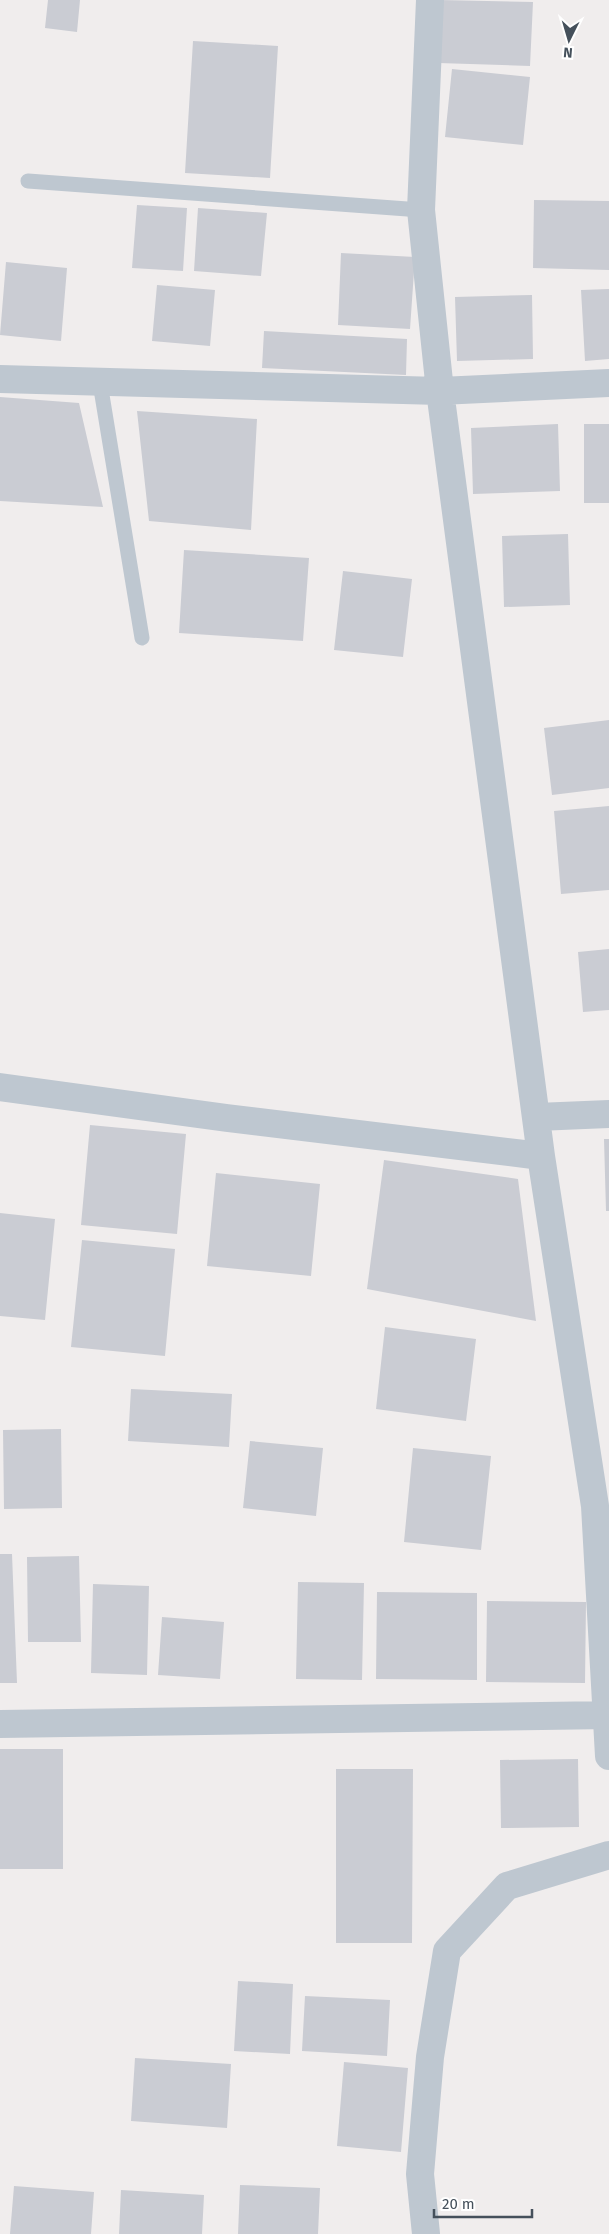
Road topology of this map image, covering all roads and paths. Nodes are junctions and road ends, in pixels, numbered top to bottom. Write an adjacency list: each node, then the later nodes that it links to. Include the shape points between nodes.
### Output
1 (430, 0): 3 (street)
2 (28, 181): 3 (lane)
3 (421, 210): 7 (street)
4 (0, 379): 5 (street)
5 (100, 383): 7 (street); 8 (lane)
6 (609, 383): 7 (street)
7 (440, 391): 11 (street)
8 (142, 638)
9 (0, 1087): 12 (street)
10 (609, 1114): 11 (street)
11 (537, 1117): 12 (street)
12 (541, 1156): 13 (street)
13 (602, 1505): 14 (street)
14 (607, 1715): 15 (street); 16 (street)
15 (0, 1724)
16 (609, 1756)
17 (609, 1855): 18 (street, via 507,1886 447,1951 430,2057 420,2174)
18 (426, 2234)

